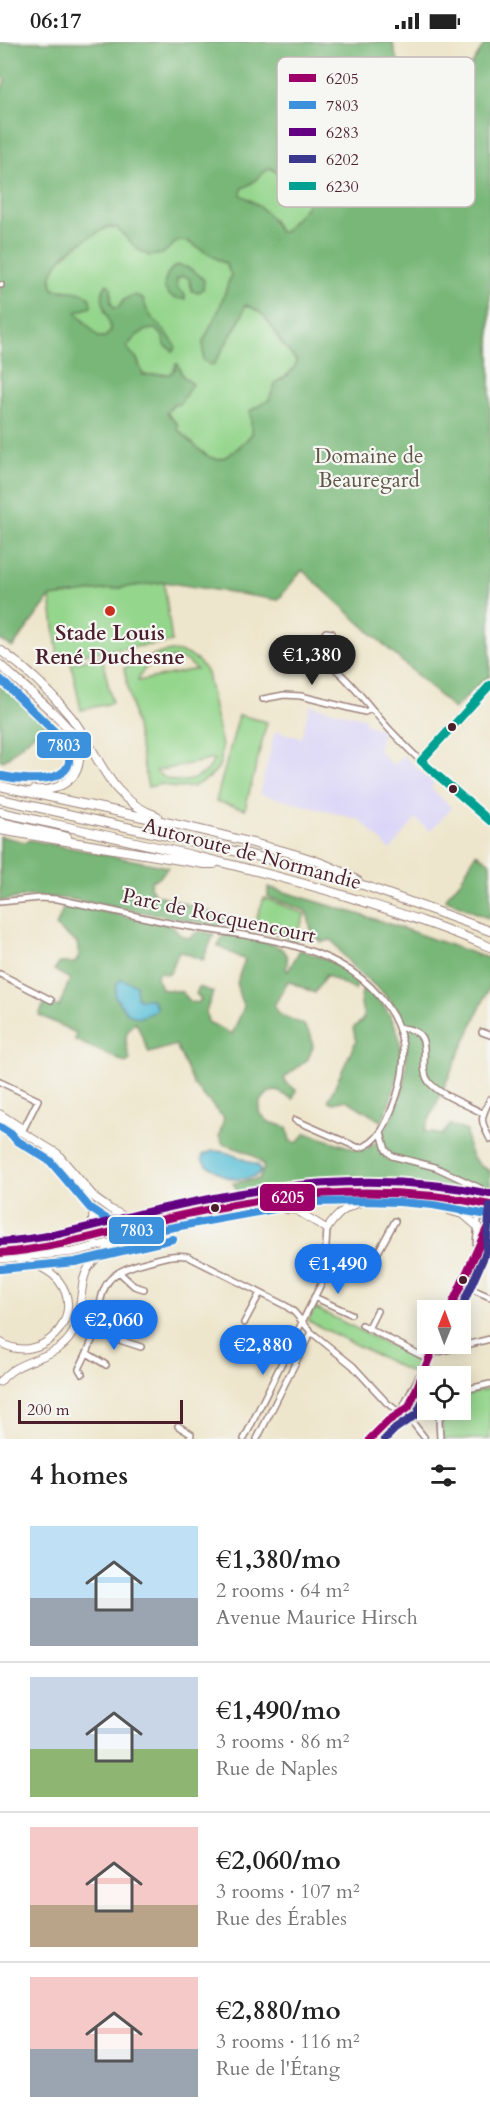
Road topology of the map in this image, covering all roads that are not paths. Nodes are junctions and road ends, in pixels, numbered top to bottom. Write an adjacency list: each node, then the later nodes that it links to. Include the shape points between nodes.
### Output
1 (0, 650): 14 (highway, via 47,688 127,800 154,815)
2 (0, 665): 9 (highway, via 67,728 77,742 80,759 75,774 61,787)
3 (335, 667): 3 (street, via 334,637 326,632 322,652 325,661); 6 (street)
4 (490, 685): 7 (street)
5 (262, 699): 6 (street, via 293,695 365,712)
6 (371, 709): 7 (street)
7 (421, 761): 12 (street)
8 (0, 786): 9 (highway)
9 (10, 789): 14 (highway)
10 (0, 799): 18 (highway, Autoroute de Normandie, via 252,855)
11 (0, 812): 17 (highway, Autoroute de Normandie)
12 (490, 821)
13 (0, 822): 16 (highway)
14 (194, 828): 18 (highway, via 336,868)
15 (0, 830): 16 (highway)
16 (117, 849): 17 (highway, via 204,864)
17 (224, 863): 21 (highway, Autoroute de Normandie, via 387,909)
18 (366, 885): 20 (highway, Autoroute de Normandie)
19 (0, 902): 24 (street, Parc de Rocquencourt, via 58,899 243,934 324,956 350,970 374,990)
20 (490, 931)
21 (490, 947)
22 (0, 974): 23 (street)
23 (51, 1000)
24 (400, 1028): 29 (street, via 412,1029 424,1044 426,1077 430,1083); 34 (street, Parc de Rocquencourt, via 405,1057 394,1104)
25 (482, 1032): 26 (street)
26 (490, 1035)
27 (0, 1082): 33 (street, via 38,1100)
28 (489, 1102): 29 (street)
29 (482, 1113): 35 (street)
30 (0, 1114): 33 (main road)
31 (295, 1120): 34 (street, Parc de Rocquencourt, via 359,1148)
32 (0, 1121): 33 (main road)
33 (22, 1132): 36 (main road)
34 (381, 1132): 37 (street, via 392,1156 435,1167)
35 (490, 1139)
36 (38, 1143): 46 (main road, via 64,1160 96,1199 110,1209); 52 (main road, via 69,1174 93,1208 90,1227)
37 (488, 1194): 39 (main road)
38 (386, 1200): 41 (main road); 42 (main road, via 313,1200); 49 (main road, via 348,1207)
39 (479, 1203): 40 (main road); 43 (main road); 46 (main road, via 400,1192 312,1192)
40 (490, 1205)
41 (441, 1206): 43 (main road); 48 (main road, via 464,1215)
42 (251, 1211): 49 (main road, via 292,1209); 51 (main road)
43 (479, 1211): 44 (main road); 48 (street)
44 (490, 1214)
45 (395, 1221): 55 (street, via 365,1269)
46 (149, 1222): 52 (main road)
47 (490, 1222): 50 (street)
48 (478, 1227): 53 (street)
49 (327, 1229): 55 (street)
50 (488, 1232): 53 (street)
51 (124, 1241): 56 (main road); 81 (main road, via 95,1259 86,1272 72,1334 62,1347 10,1371)
52 (69, 1243): 54 (main road)
53 (476, 1250): 59 (street)
54 (0, 1253)
55 (325, 1253): 63 (street, via 326,1273)
56 (17, 1258): 57 (main road); 74 (main road, via 59,1281 68,1309 53,1338 36,1348 13,1349)
57 (0, 1259)
58 (119, 1272): 60 (street, via 134,1286); 61 (street, via 174,1254 187,1256); 65 (street, via 103,1288)
59 (460, 1284): 62 (street); 64 (street)
60 (144, 1289)
61 (260, 1293): 69 (street); 70 (street, via 286,1306)
62 (490, 1297)
63 (314, 1298): 68 (street); 70 (street)
64 (453, 1300)
65 (99, 1306): 66 (street); 71 (street)
66 (109, 1311)
67 (377, 1311): 78 (street, via 365,1327)
68 (351, 1314)
69 (244, 1323)
70 (302, 1323): 72 (street); 87 (street)
71 (95, 1332): 75 (street); 76 (street)
72 (311, 1332): 88 (street, via 353,1366); 94 (street)
73 (490, 1339): 78 (street)
74 (0, 1342)
75 (141, 1347)
76 (87, 1353): 79 (street); 80 (street, via 79,1369)
77 (430, 1354): 78 (street)
78 (429, 1357): 85 (street)
79 (106, 1365)
80 (82, 1374)
81 (0, 1382)
82 (490, 1384): 83 (street)
83 (471, 1388)
84 (417, 1400): 85 (street)
85 (410, 1401): 88 (street)
86 (251, 1408): 87 (street)
87 (258, 1411): 93 (street)
88 (400, 1413): 91 (street); 95 (street)
89 (439, 1420): 96 (street)
90 (178, 1426): 92 (street, via 191,1434)
91 (425, 1438)
92 (190, 1439)
93 (244, 1439)
94 (257, 1439)
95 (370, 1439)
96 (440, 1439)

